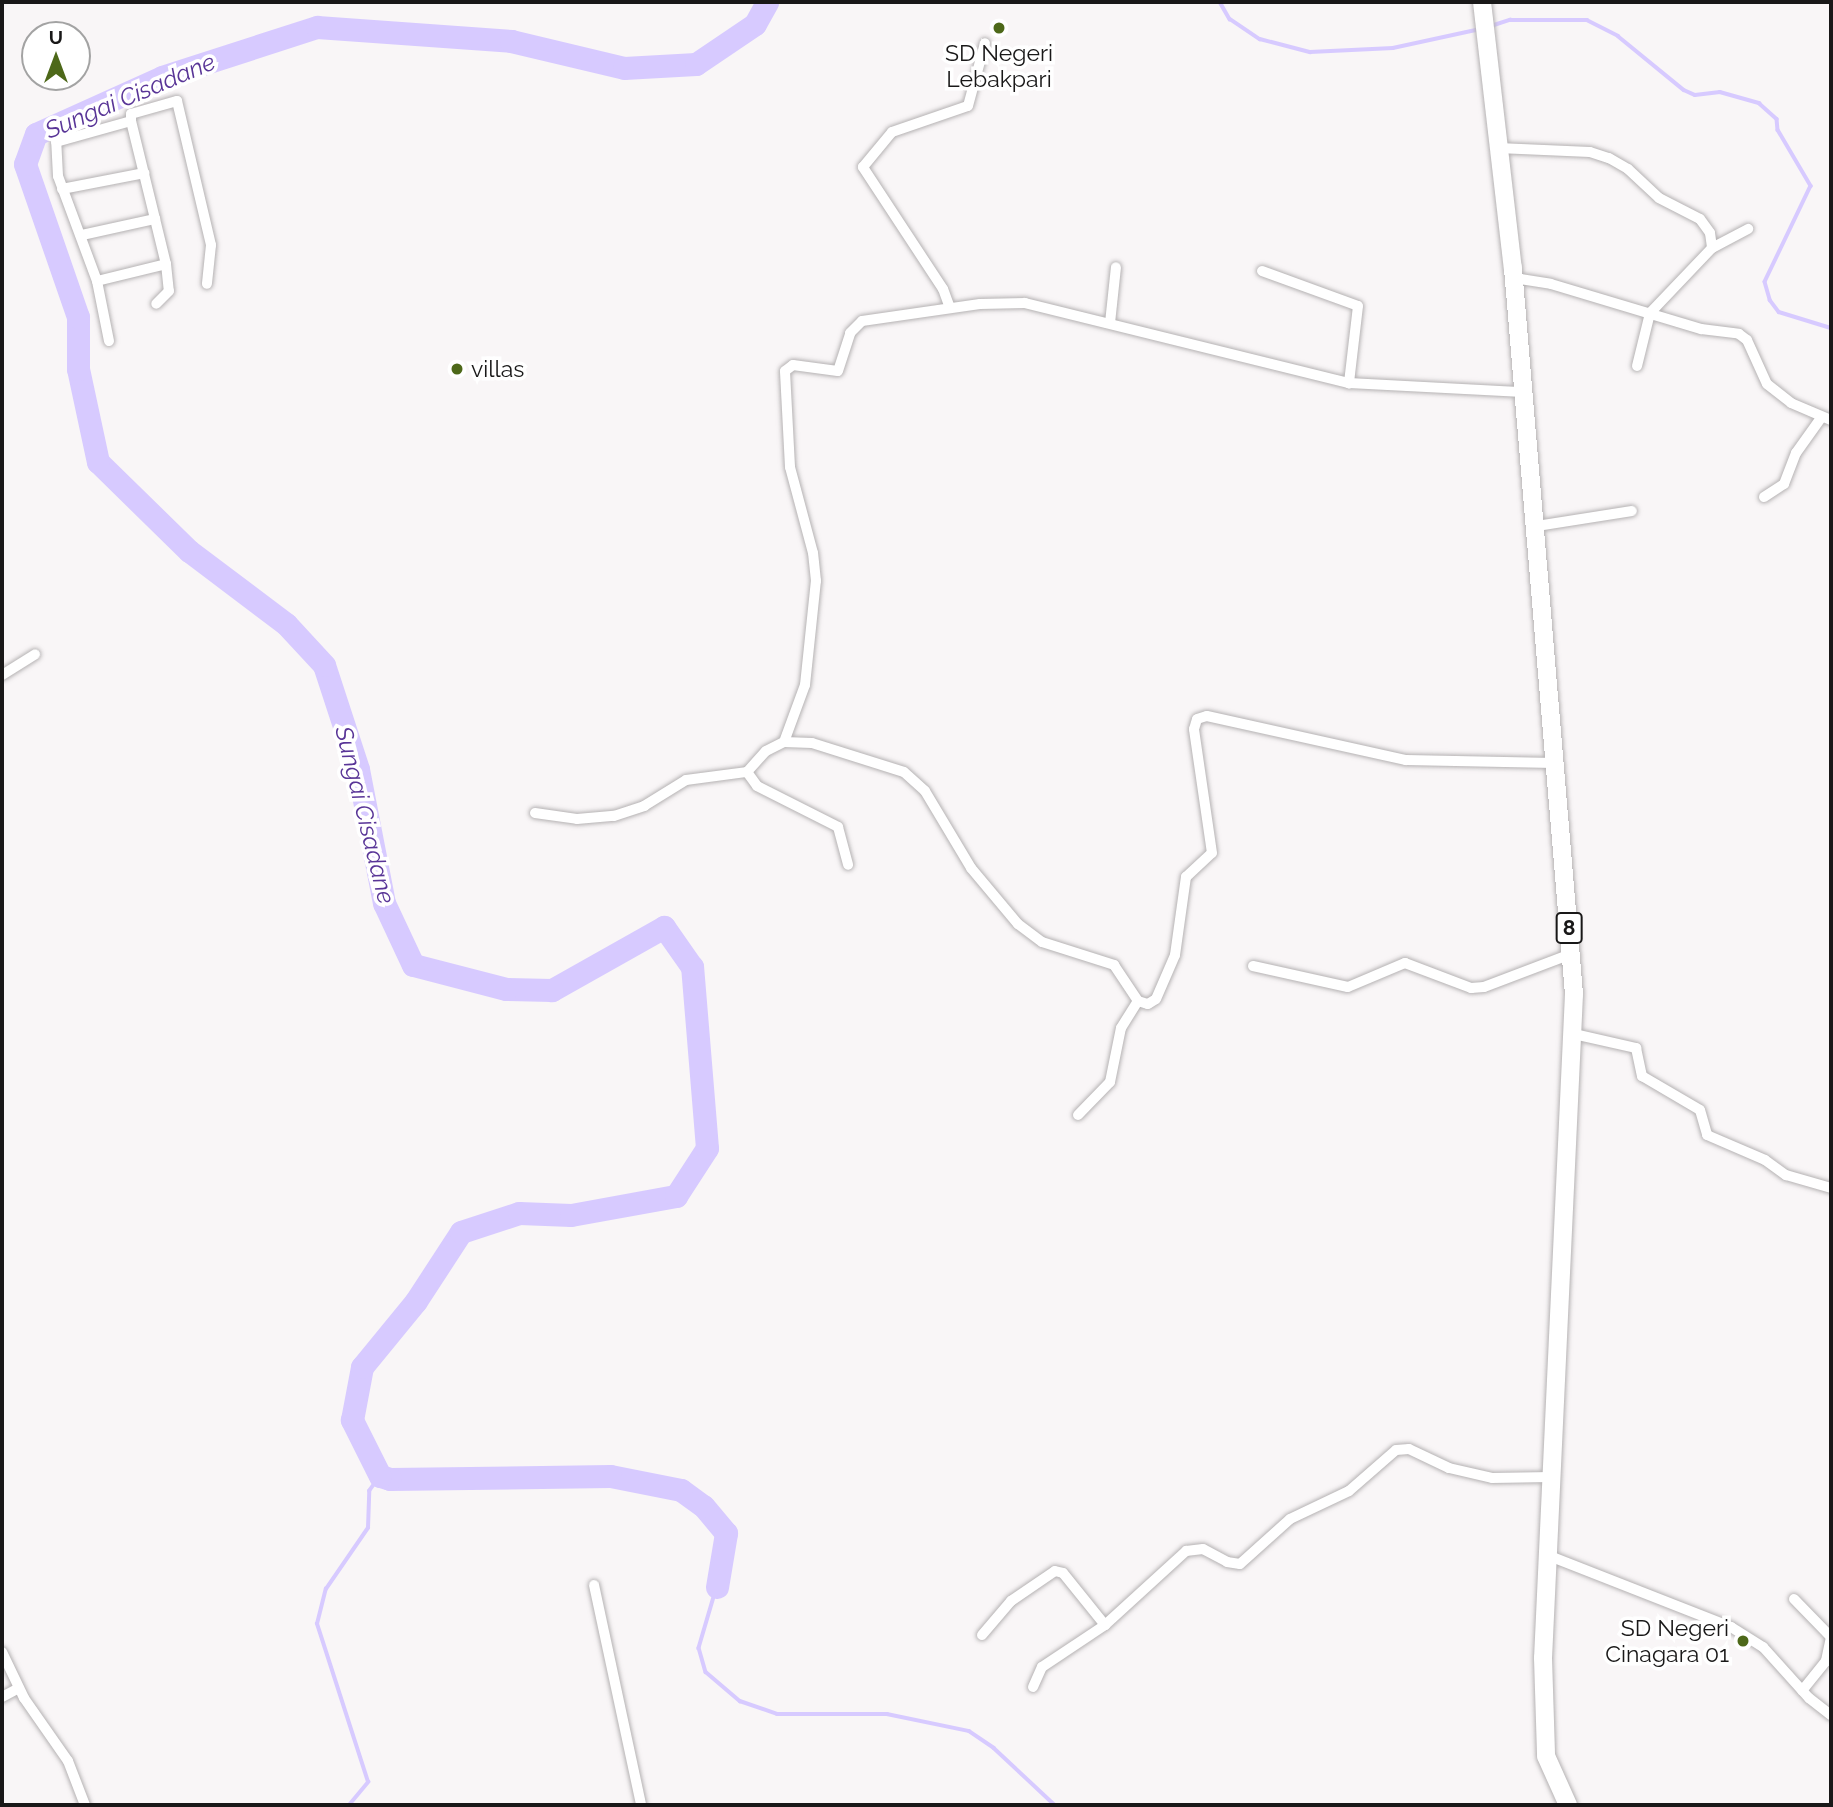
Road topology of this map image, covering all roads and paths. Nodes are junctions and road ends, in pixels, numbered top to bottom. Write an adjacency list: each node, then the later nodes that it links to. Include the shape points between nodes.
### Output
1 (1482, 2): 4 (highway, 8)
2 (985, 43): 18 (street, via 968,106 895,130 863,167 943,289)
3 (131, 121): 5 (street); 6 (street, via 56,142); 16 (street, via 131,114 177,101 211,245)
4 (1498, 148): 10 (street, via 1590,152 1609,158 1659,198 1700,219); 14 (highway, 8)
5 (144, 173): 6 (street); 7 (street)
6 (62, 190): 9 (street)
7 (155, 219): 9 (street); 11 (street)
8 (1748, 229): 10 (street)
9 (82, 235): 15 (street)
10 (1713, 248): 19 (street)
11 (166, 264): 15 (street); 17 (street, via 169,290)
12 (1116, 267): 20 (street)
13 (1262, 271): 23 (street, via 1358,306)
14 (1514, 278): 19 (street); 24 (highway, 8)
15 (97, 281): 21 (street)
16 (207, 284)
17 (156, 304)
18 (950, 308): 20 (street, via 1025,303); 31 (street, via 862,321 850,333 838,371 793,365 785,370 790,467 816,581 805,685)
19 (1650, 313): 22 (street); 25 (street, via 1739,334 1767,384 1791,403)
20 (1110, 323): 23 (street)
21 (109, 341)
22 (1637, 366)
23 (1349, 383): 24 (street)
24 (1523, 392): 28 (highway, 8)
25 (1826, 419): 26 (street, via 1796,453 1784,484)
26 (1764, 497)
27 (1632, 511): 28 (street)
28 (1537, 526): 32 (highway, 8)
29 (35, 654): 30 (street)
30 (2, 675)
31 (784, 742): 33 (street, via 766,751); 38 (street, via 812,743 904,772 916,780 971,868 1018,924 1042,942 1114,965)
32 (1554, 763): 36 (highway, 8); 38 (street, via 1406,760 1207,716 1197,719 1194,729 1212,852 1186,877 1181,934 1163,985 1152,1002)
33 (747, 772): 34 (street, via 686,780 644,806 614,816 577,819); 35 (street, via 757,786 838,827)
34 (534, 813)
35 (848, 865)
36 (1571, 954): 37 (street, via 1471,988 1405,963 1348,987); 39 (highway, 8)
37 (1253, 966)
38 (1138, 1001): 40 (street, via 1121,1028 1110,1082)
39 (1574, 1034): 41 (street, via 1636,1048 1642,1076 1700,1110 1707,1135 1765,1160 1793,1178); 42 (highway, 8)
40 (1078, 1115)
41 (1831, 1188)
42 (1551, 1477): 43 (highway, 8); 46 (street, via 1492,1478 1450,1468 1409,1449 1396,1450 1349,1490 1290,1519 1248,1560 1233,1564 1203,1549 1186,1551)
43 (1546, 1555): 51 (street, via 1731,1627 1763,1647); 56 (highway, 8, via 1544,1736 1550,1771)
44 (594, 1585): 55 (street)
45 (1794, 1599): 51 (street, via 1831,1637 1826,1661)
46 (1105, 1625): 47 (street, via 1063,1573 1055,1571 1011,1601); 49 (street, via 1049,1661)
47 (982, 1635)
48 (2, 1652): 50 (street)
49 (1033, 1687)
50 (19, 1688): 52 (street); 54 (street, via 68,1761)
51 (1802, 1691): 53 (street)
52 (2, 1697)
53 (1831, 1716)
54 (85, 1805)
55 (641, 1805)
56 (1568, 1805)

